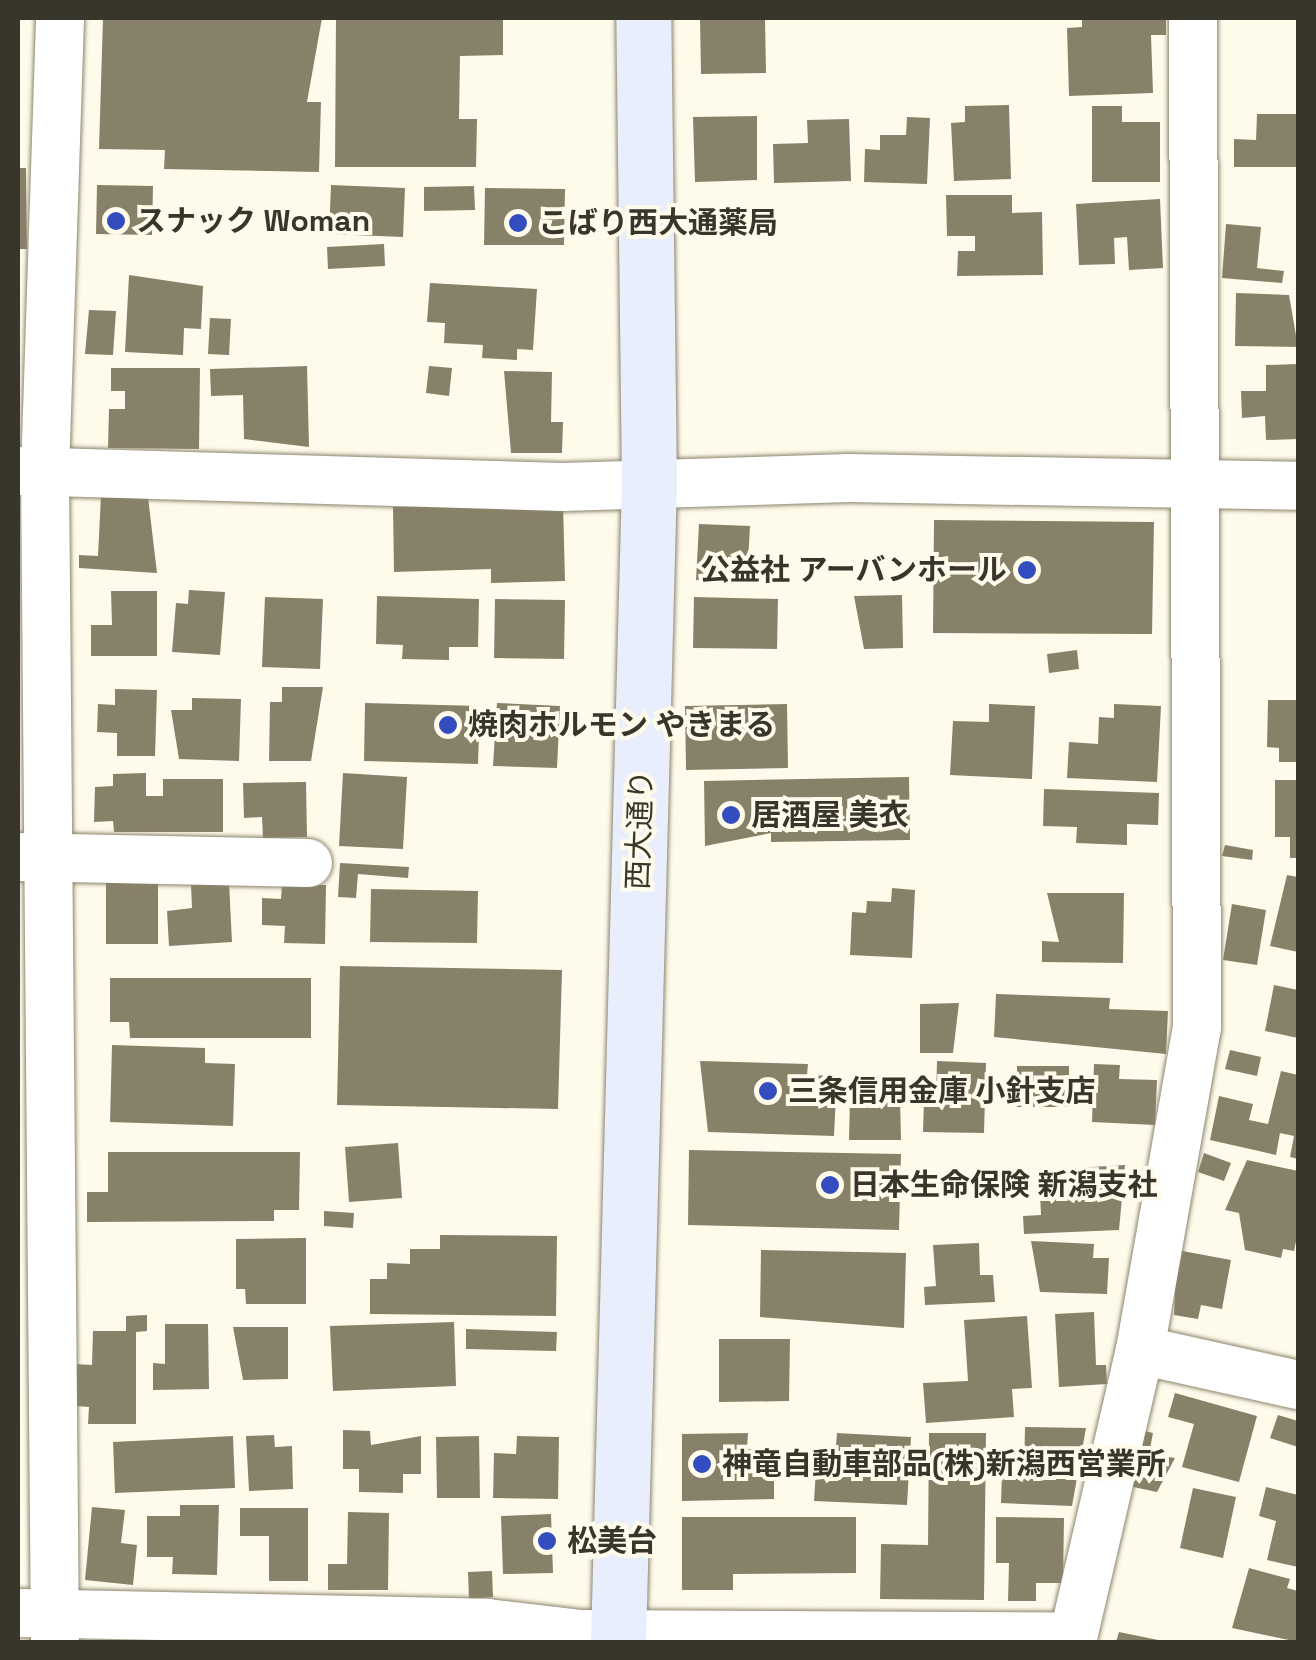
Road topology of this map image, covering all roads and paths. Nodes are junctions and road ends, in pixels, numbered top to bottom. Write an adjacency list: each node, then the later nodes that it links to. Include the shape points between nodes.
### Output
1 (60, 18): 4 (street)
2 (643, 18): 5 (street, 西大通り)
3 (1193, 18): 6 (street)
4 (31, 472): 5 (street); 8 (street)
5 (649, 483): 6 (street); 13 (street, 西大通り)
6 (1194, 486): 7 (street); 10 (street, via 1197,1028)
7 (1298, 486)
8 (33, 858): 9 (street); 12 (street)
9 (308, 862)
10 (1140, 1350): 11 (street); 14 (street)
11 (1298, 1385)
12 (42, 1623): 13 (street, via 487,1622)
13 (618, 1638): 14 (street)
14 (1073, 1640)

